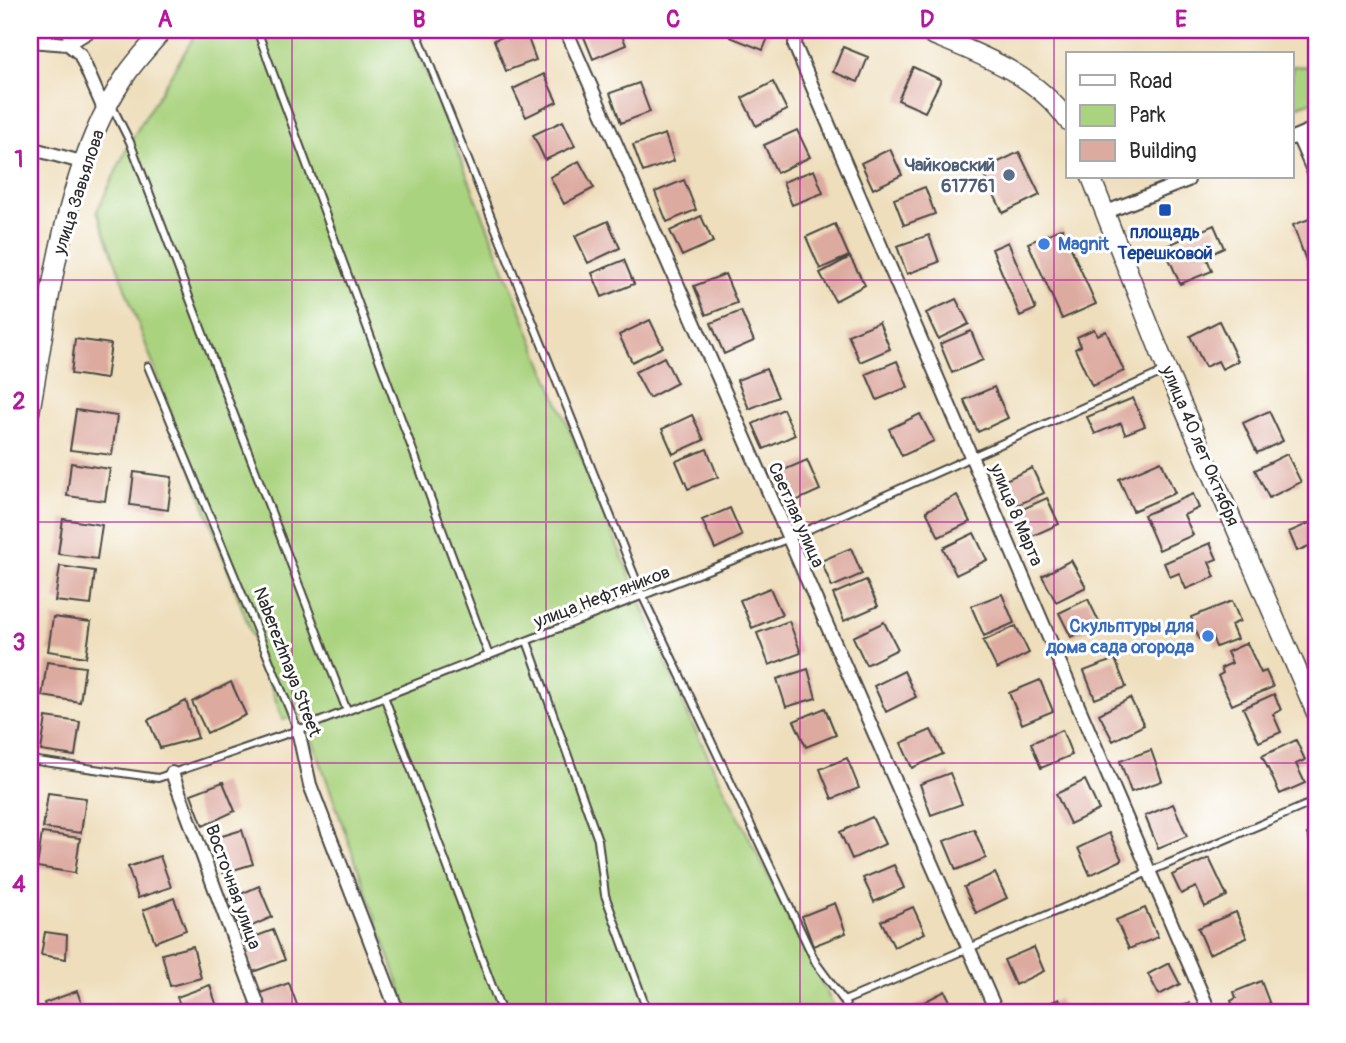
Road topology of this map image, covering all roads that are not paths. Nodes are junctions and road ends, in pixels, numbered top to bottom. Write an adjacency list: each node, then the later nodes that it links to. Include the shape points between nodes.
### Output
1 (65, 30): 10 (lane)
2 (91, 30): 10 (street)
3 (163, 30): 11 (main road, улица Завьялова, via 125,76)
4 (257, 30): 29 (lane)
5 (416, 30): 27 (lane)
6 (566, 30): 26 (street, Светлая улица)
7 (796, 30): 25 (street, улица 8 Марта, via 795,46)
8 (921, 30): 12 (main road, via 1021,74)
9 (30, 41): 10 (street)
10 (68, 44): 11 (street, via 80,54)
11 (108, 109): 16 (main road, улица Завьялова); 31 (lane, via 130,142)
12 (1066, 118)
13 (1316, 128): 14 (street)
14 (1295, 137): 17 (street)
15 (30, 148): 16 (street)
16 (85, 163): 21 (main road, улица Завьялова, via 61,236)
17 (1316, 177)
18 (1091, 178): 20 (main road, улица 40 лет Октября)
19 (1188, 178): 20 (street)
20 (1104, 214): 23 (main road, улица 40 лет Октября)
21 (35, 357): 24 (main road, улица Завьялова)
22 (148, 366): 33 (lane, Naberezhnaya Street)
23 (1167, 370): 25 (lane, улица Нефтяников); 32 (main road, улица 40 лет Октября)
24 (30, 412)
25 (972, 457): 26 (lane, улица Нефтяников); 37 (street, улица 8 Марта)
26 (787, 539): 27 (lane, улица Нефтяников); 38 (street, Светлая улица)
27 (643, 597): 28 (lane, улица Нефтяников); 39 (lane, via 816,963)
28 (527, 642): 29 (lane, улица Нефтяников); 43 (lane, via 598,841 605,895)
29 (489, 656): 30 (lane, улица Нефтяников)
30 (384, 696): 31 (lane, улица Нефтяников); 42 (lane)
31 (347, 711): 33 (lane, улица Нефтяников)
32 (1316, 713)
33 (298, 730): 35 (lane, улица Нефтяников); 41 (street, Naberezhnaya Street, via 310,785)
34 (30, 760): 35 (lane, улица Нефтяников, via 159,778)
35 (172, 773): 40 (street, Восточная улица)
36 (1316, 801): 37 (lane)
37 (1150, 872): 38 (lane); 46 (street, улица 8 Марта)
38 (969, 949): 39 (lane); 45 (street, Светлая улица)
39 (844, 1001): 44 (lane)
40 (261, 1013)
41 (398, 1013)
42 (502, 1013)
43 (648, 1013)
44 (849, 1013)
45 (997, 1013)
46 (1210, 1013)

